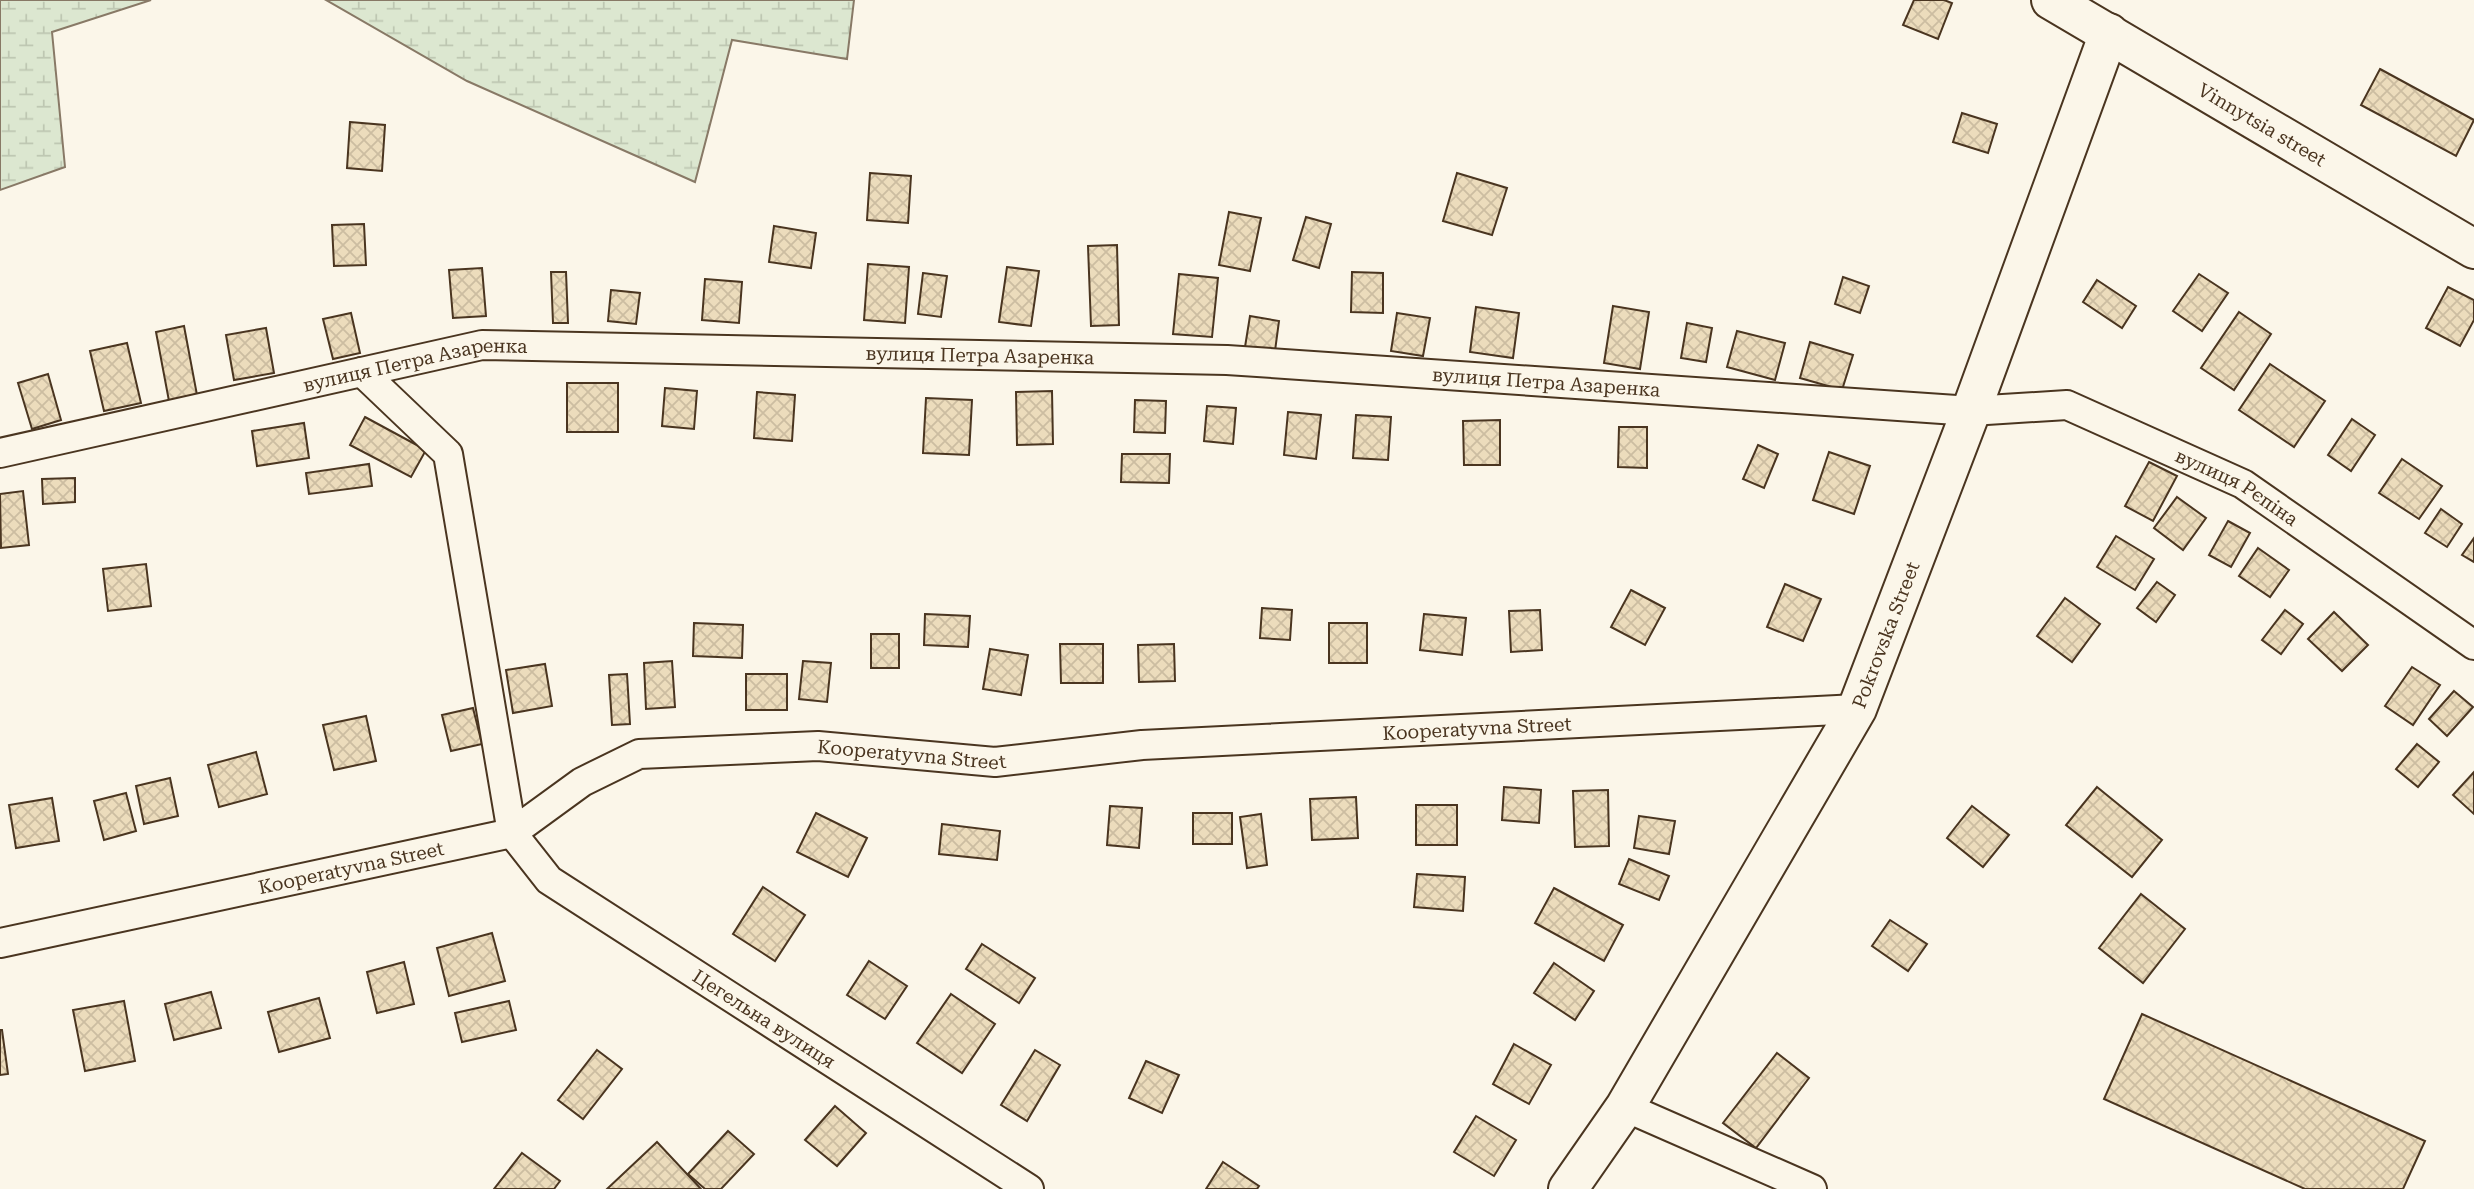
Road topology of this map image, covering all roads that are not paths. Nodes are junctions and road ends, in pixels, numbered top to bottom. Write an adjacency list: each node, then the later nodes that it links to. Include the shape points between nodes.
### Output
1 (2051, 0): 2 (street, Vinnytsia street)
2 (2109, 33): 3 (street, Vinnytsia street); 5 (street, Pokrovska Street)
3 (2474, 249)
4 (362, 372): 5 (street, вулиця Петра Азаренка, via 482,345 1213,359); 6 (street, вулиця Петра Азаренка); 9 (street, via 449,454)
5 (1971, 411): 7 (street, вулиця Рєпіна, via 2067,405 2243,484); 8 (street, Pokrovska Street)
6 (0, 453)
7 (2474, 645)
8 (1857, 709): 9 (street, Kooperatyvna Street, via 1142,745 995,762 818,746 639,754 582,782); 11 (street, Pokrovska Street)
9 (512, 833): 10 (street, Kooperatyvna Street); 12 (street, Цегельна вулиця, via 549,880)
10 (0, 943)
11 (1625, 1107): 13 (street, Pokrovska Street); 14 (street)
12 (1029, 1189)
13 (1568, 1189)
14 (1812, 1189)

